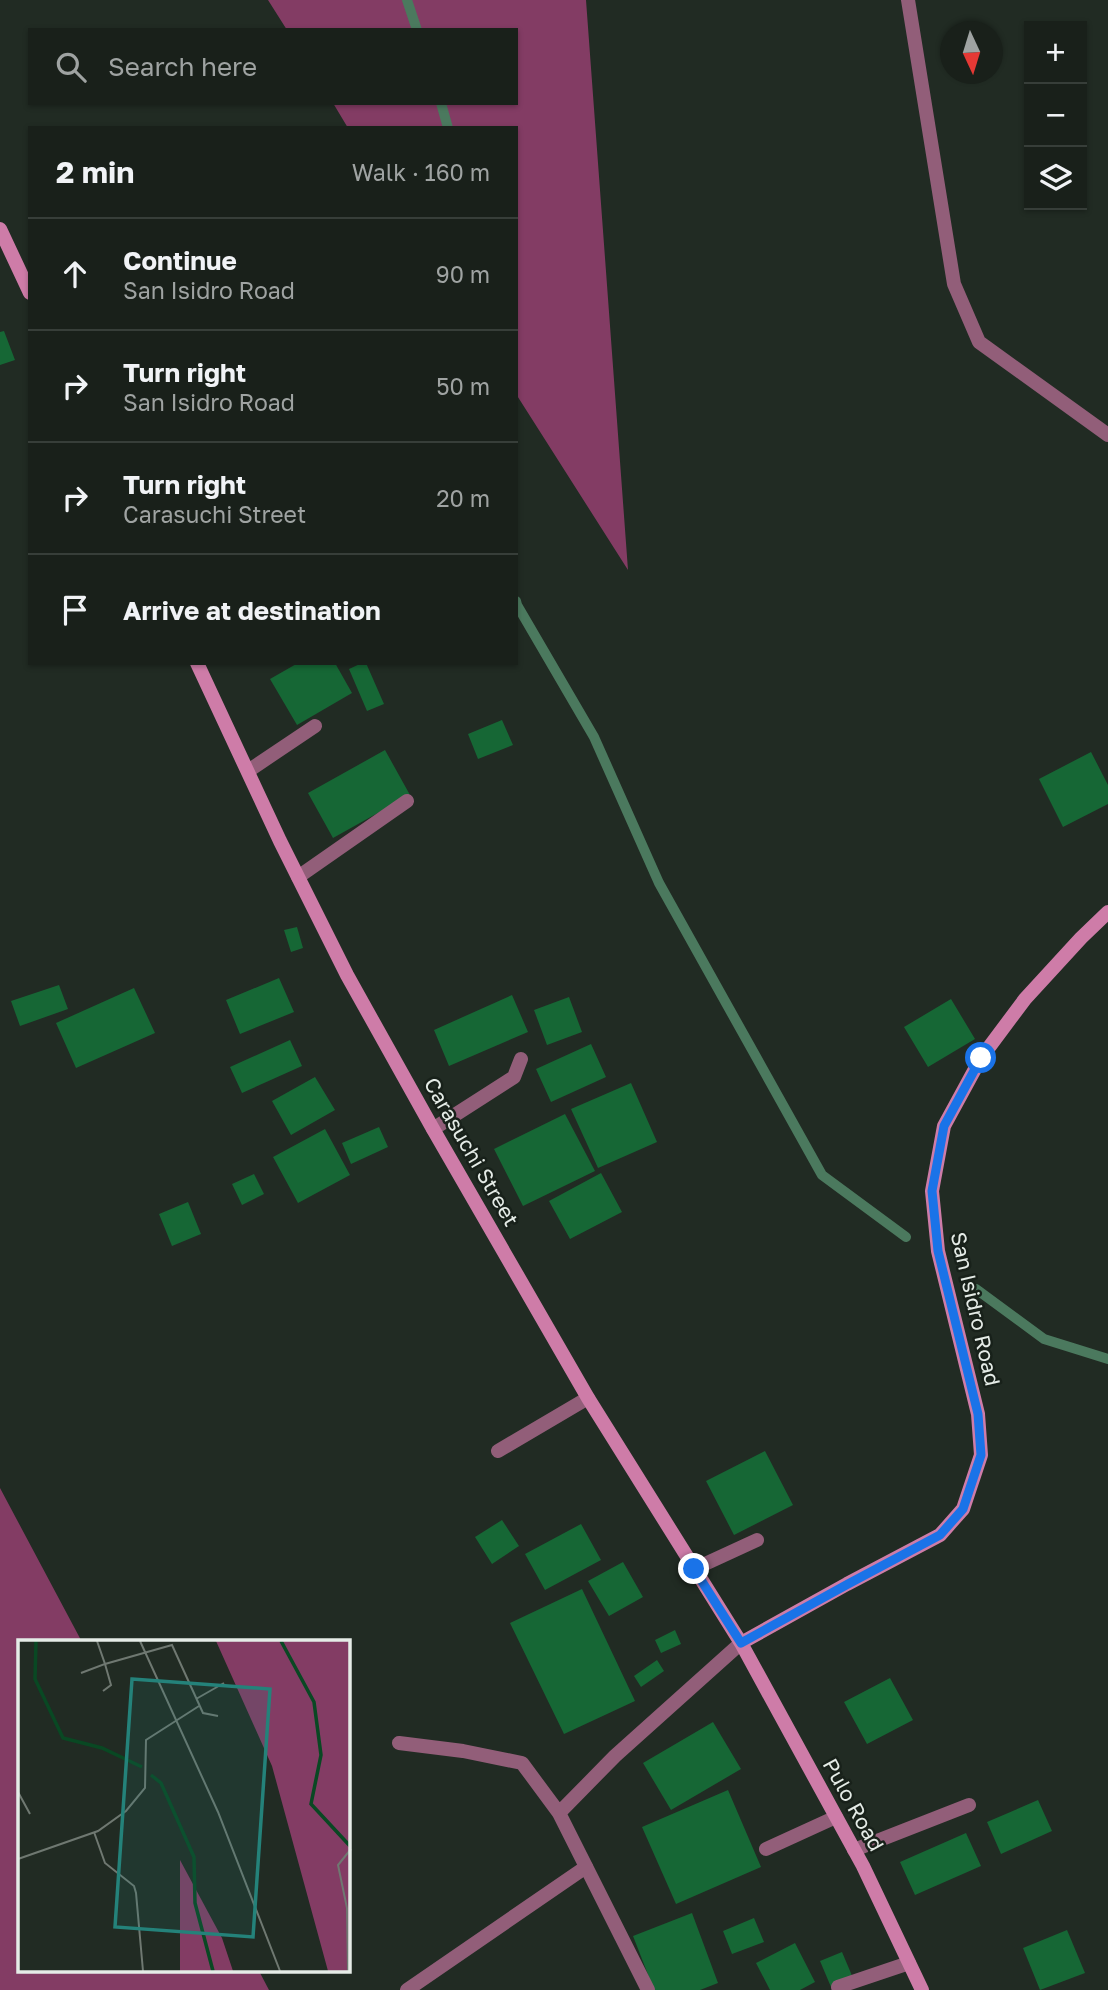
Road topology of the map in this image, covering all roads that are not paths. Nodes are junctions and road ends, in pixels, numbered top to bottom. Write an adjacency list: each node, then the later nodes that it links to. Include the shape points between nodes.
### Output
1 (908, 0): 4 (street, via 954,284 979,342)
2 (0, 229): 3 (street)
3 (28, 289)
4 (1108, 435)
5 (198, 665): 7 (street, Carasuchi Street)
6 (315, 726): 7 (street)
7 (248, 771): 9 (street, Carasuchi Street)
8 (407, 801): 9 (street)
9 (298, 877): 12 (street, Carasuchi Street)
10 (1108, 912): 17 (street, San Isidro Road, via 1025,999 981,1058 944,1126 932,1191 938,1251 978,1414 981,1455 963,1509 940,1535)
11 (521, 1059): 12 (street, via 514,1077)
12 (433, 1129): 13 (street, Carasuchi Street)
13 (588, 1398): 14 (street); 16 (street, Carasuchi Street)
14 (498, 1451)
15 (757, 1540): 16 (street)
16 (694, 1569): 17 (street, Carasuchi Street)
17 (741, 1643): 20 (street); 21 (street, Pulo Road)
18 (399, 1743): 20 (street, via 522,1763)
19 (970, 1805): 23 (street)
20 (559, 1813): 24 (street)
21 (836, 1817): 22 (street); 23 (street, Pulo Road)
22 (766, 1849)
23 (854, 1850): 25 (street, Pulo Road)
24 (586, 1867): 27 (street); 28 (street)
25 (909, 1963): 26 (street); 29 (street, Pulo Road)
26 (838, 1987)
27 (407, 1990)
28 (648, 1990)
29 (922, 1990)

